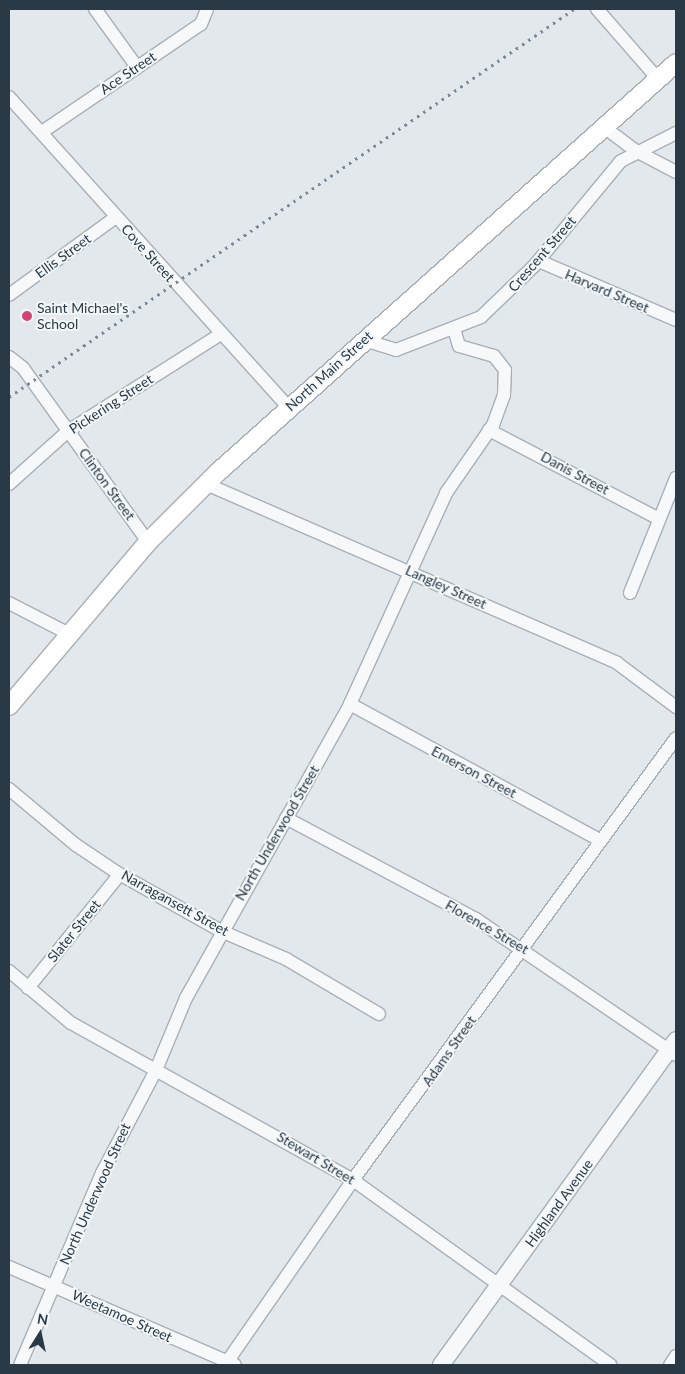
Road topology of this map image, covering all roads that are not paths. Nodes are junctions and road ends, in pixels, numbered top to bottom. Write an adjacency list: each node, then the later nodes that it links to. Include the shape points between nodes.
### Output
1 (95, 9): 5 (street)
2 (207, 9): 5 (street, Ace Street, via 201,24)
3 (597, 9): 6 (street)
4 (676, 63): 6 (main road, North Main Street)
5 (137, 67): 9 (street, Ace Street)
6 (658, 79): 8 (main road, North Main Street)
7 (9, 97): 9 (street, Cove Street)
8 (604, 126): 11 (street); 19 (main road, North Main Street)
9 (42, 132): 13 (street, Cove Street)
10 (676, 133): 11 (street, Crescent Street)
11 (636, 151): 12 (street); 14 (street, Crescent Street, via 621,161)
12 (676, 172)
13 (116, 217): 15 (street, Ellis Street); 18 (street, Cove Street)
14 (538, 261): 16 (street, Harvard Street); 17 (street, Crescent Street, via 482,317)
15 (9, 295)
16 (676, 320)
17 (454, 328): 19 (street, Crescent Street, via 396,350); 22 (street, North Underwood Street, via 459,346 494,356 505,370 504,394)
18 (221, 334): 21 (street, Cove Street); 23 (street, Pickering Street)
19 (364, 340): 21 (main road, North Main Street)
20 (9, 357): 23 (street, Clinton Street, via 23,368)
21 (289, 408): 26 (main road, North Main Street)
22 (489, 430): 27 (street, Danis Street); 29 (street, North Underwood Street, via 446,493)
23 (68, 431): 25 (street, Pickering Street); 28 (street, Clinton Street)
24 (676, 478): 27 (street)
25 (9, 484)
26 (206, 484): 28 (main road, North Main Street); 29 (street, Langley Street)
27 (659, 519): 30 (street)
28 (148, 542): 32 (main road, North Main Street)
29 (412, 572): 33 (street, North Underwood Street); 35 (street, Langley Street, via 617,663)
30 (630, 593)
31 (9, 603): 32 (street)
32 (69, 634): 34 (main road, North Main Street)
33 (350, 704): 38 (street, North Underwood Street); 39 (street, Emerson Street)
34 (9, 706)
35 (676, 707)
36 (676, 738): 39 (street, Adams Street)
37 (9, 788): 40 (street, Narragansett Street, via 76,845)
38 (286, 818): 41 (street, North Underwood Street); 42 (street, Florence Street)
39 (599, 840): 42 (street, Adams Street)
40 (120, 874): 41 (street, Narragansett Street); 44 (street, Slater Street)
41 (221, 931): 45 (street, Narragansett Street, via 286,959); 47 (street, North Underwood Street)
42 (523, 948): 46 (street, Florence Street); 48 (street, Adams Street)
43 (9, 971): 44 (street, Stewart Street)
44 (28, 988): 47 (street, Stewart Street, via 72,1023)
45 (379, 1014)
46 (674, 1048): 50 (street, Highland Avenue)
47 (156, 1070): 48 (street, Stewart Street, via 289,1140); 51 (street, North Underwood Street, via 102,1173)
48 (353, 1180): 50 (street, Stewart Street); 53 (street, Adams Street)
49 (9, 1267): 51 (street, Weetamoe Street)
50 (499, 1285): 55 (street, Highland Avenue); 56 (street, Stewart Street)
51 (55, 1286): 53 (street, Weetamoe Street); 54 (street, North Underwood Street)
52 (676, 1356): 57 (street)
53 (229, 1364)
54 (20, 1365)
55 (441, 1365)
56 (610, 1365)
57 (670, 1365)

